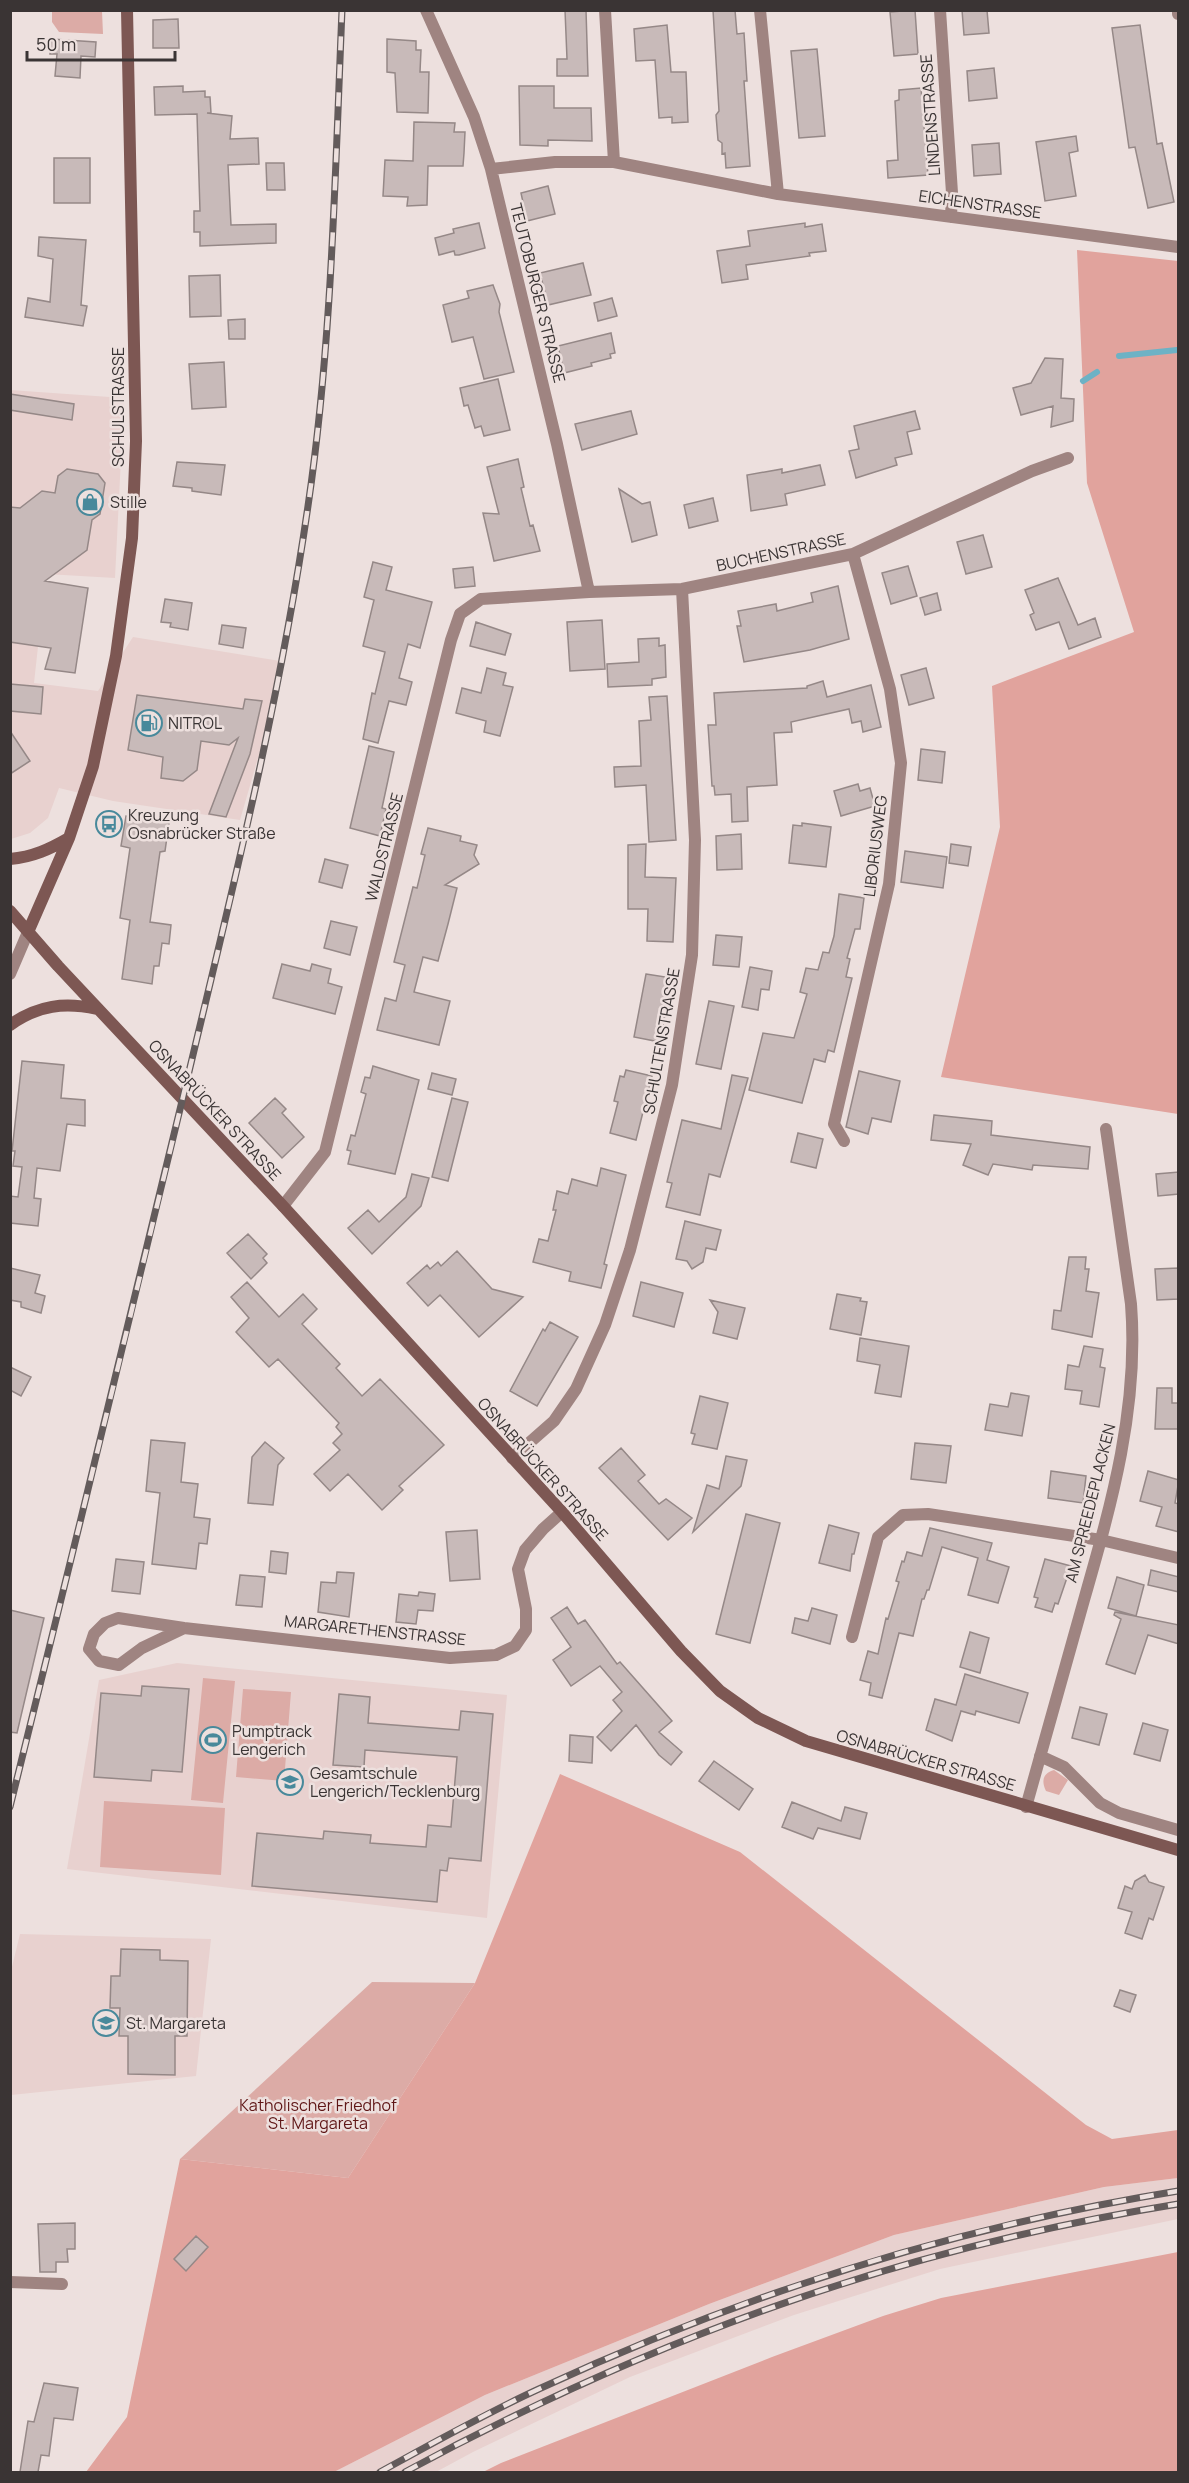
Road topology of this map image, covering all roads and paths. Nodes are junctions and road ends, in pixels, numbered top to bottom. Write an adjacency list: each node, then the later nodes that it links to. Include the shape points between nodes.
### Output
1 (127, 10): 15 (main road, SCHULSTRASSE, via 136,441 132,538 110,692 93,766)
2 (426, 10): 7 (street, TEUTOBURGER STRASSE, via 474,117)
3 (605, 10): 6 (street)
4 (759, 10): 8 (street)
5 (940, 10): 9 (street, LINDENSTRASSE)
6 (614, 162): 7 (street, EICHENSTRASSE, via 555,162); 8 (street, EICHENSTRASSE)
7 (491, 169): 14 (street, TEUTOBURGER STRASSE)
8 (778, 194): 9 (street, EICHENSTRASSE)
9 (951, 217): 10 (street, EICHENSTRASSE)
10 (1179, 247)
11 (1068, 458): 12 (street, BUCHENSTRASSE)
12 (853, 554): 13 (street, BUCHENSTRASSE); 23 (street, LIBORIUSWEG, via 890,689 901,763 889,885 834,1124)
13 (682, 589): 14 (street, BUCHENSTRASSE); 25 (street, SCHULTENSTRASSE, via 694,863 693,956 672,1084 630,1250 605,1325 576,1389 554,1422)
14 (589, 592): 24 (street, WALDSTRASSE, via 481,599 459,614 325,1152)
15 (69, 838): 16 (main road, via 27,858); 18 (main road, SCHULSTRASSE)
16 (10, 859)
17 (10, 910): 18 (main road, OSNABRÜCKER STRASSE)
18 (28, 932): 19 (street); 20 (main road, OSNABRÜCKER STRASSE)
19 (10, 974)
20 (97, 1009): 21 (main road, via 66,1004 40,1008); 24 (main road, OSNABRÜCKER STRASSE)
21 (10, 1025)
22 (1106, 1129): 27 (street, AM SPREEDEPLACKEN, via 1134,1332 1123,1455)
23 (844, 1141)
24 (283, 1206): 25 (main road, OSNABRÜCKER STRASSE)
25 (512, 1458): 26 (main road, OSNABRÜCKER STRASSE)
26 (562, 1512): 29 (street, MARGARETHENSTRASSE, via 525,1550 518,1569 526,1609 525,1630 515,1646 496,1655 450,1658); 32 (main road, OSNABRÜCKER STRASSE, via 681,1652 720,1691 758,1718 839,1753)
27 (1101, 1540): 28 (street); 30 (street, via 928,1514 903,1515 878,1537); 31 (street, AM SPREEDEPLACKEN)
28 (1179, 1558)
29 (184, 1628): 29 (street, MARGARETHENSTRASSE, via 118,1618 105,1623 94,1634 89,1649 99,1661 119,1665 142,1648)
30 (852, 1637)
31 (1040, 1756): 32 (street, AM SPREEDEPLACKEN); 33 (street, via 1064,1767 1100,1803 1119,1813)
32 (1026, 1807): 34 (main road, OSNABRÜCKER STRASSE)
33 (1179, 1830)
34 (1179, 1850)
35 (10, 2282): 36 (street)
36 (62, 2284)

